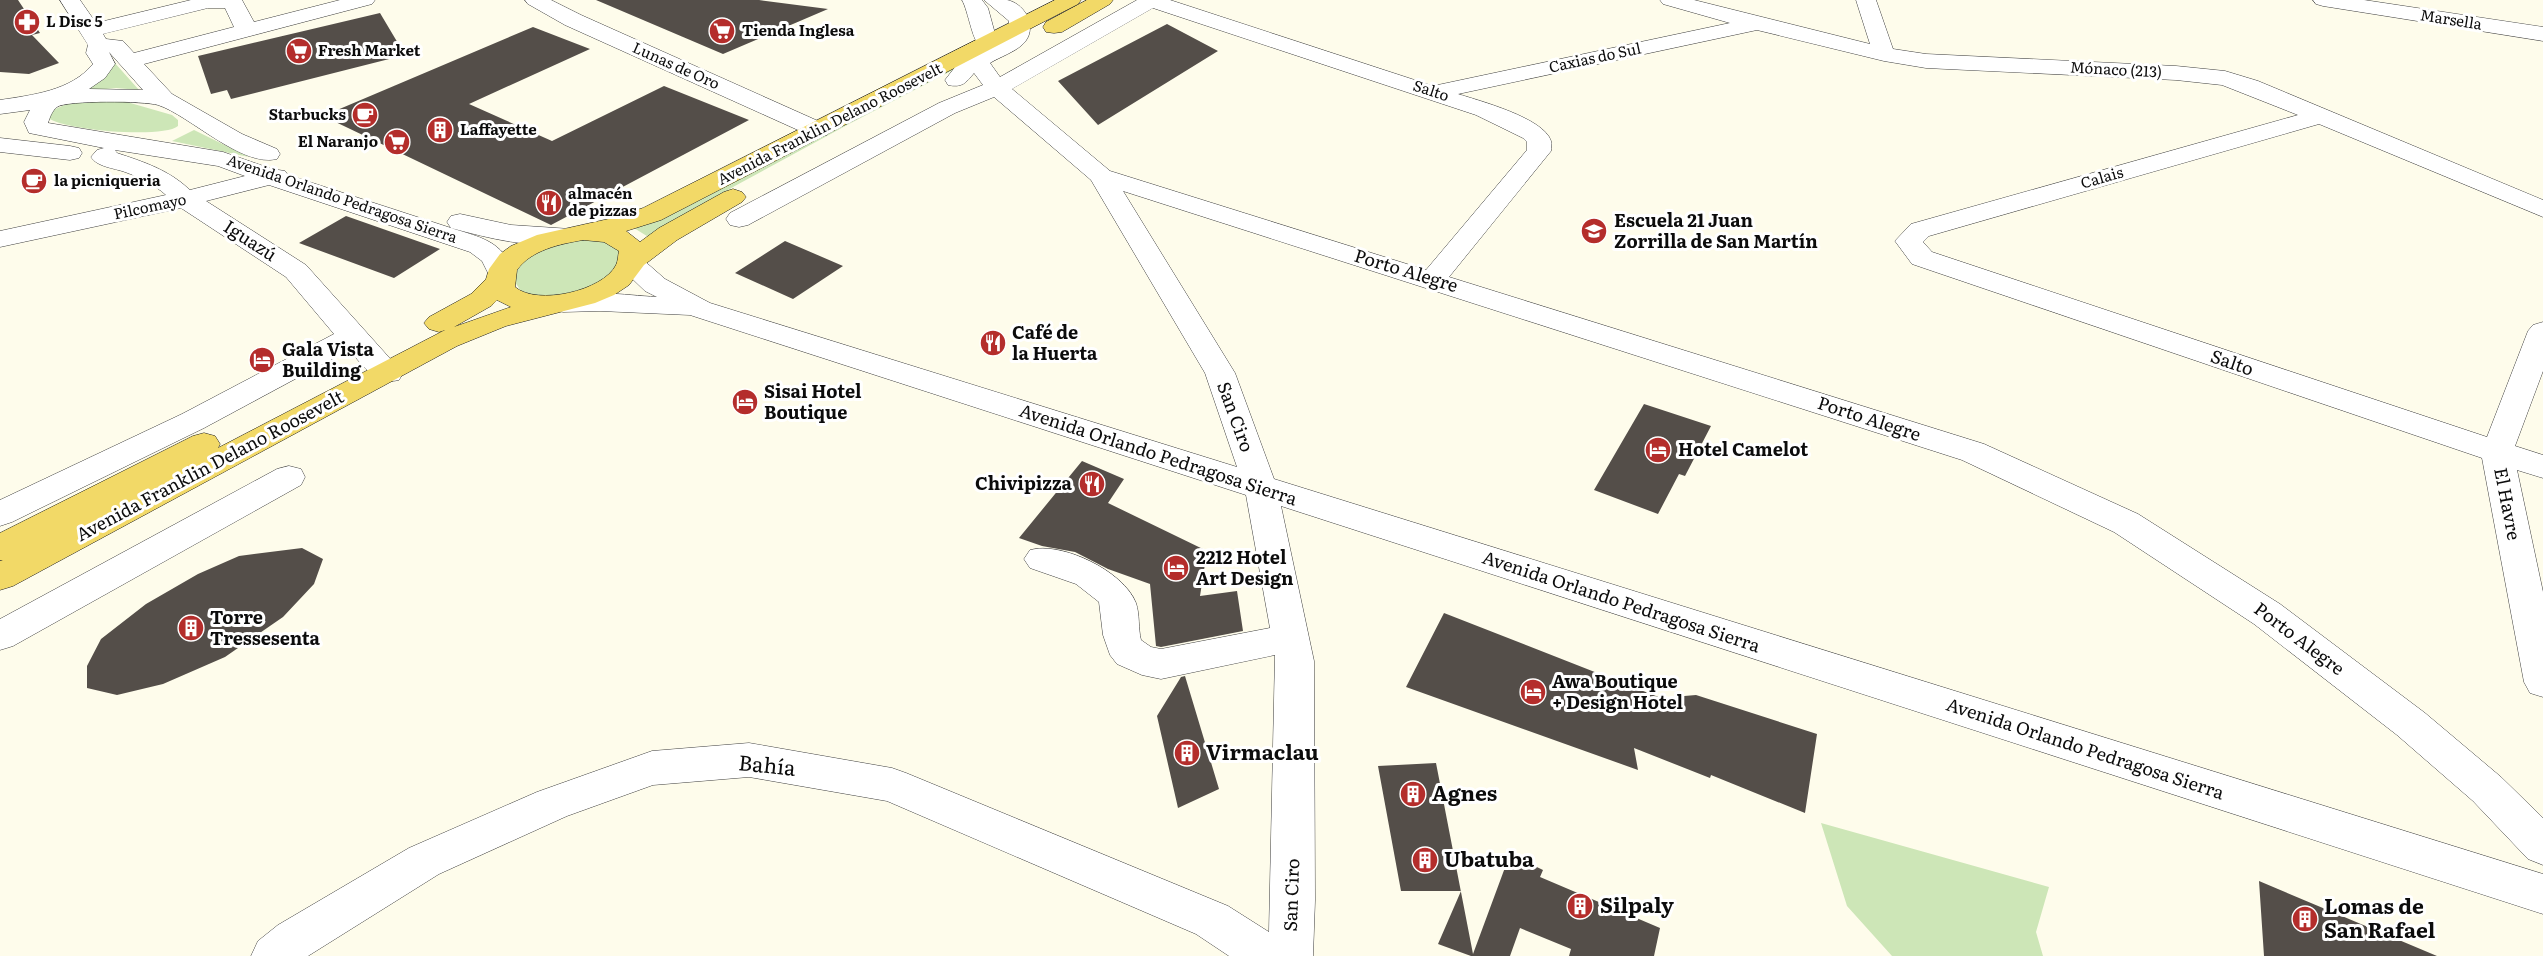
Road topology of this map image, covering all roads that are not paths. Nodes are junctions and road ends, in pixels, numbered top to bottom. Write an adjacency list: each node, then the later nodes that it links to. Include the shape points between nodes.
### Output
1 (70, 0): 17 (street)
2 (287, 0): 13 (street)
3 (365, 0): 13 (street)
4 (535, 0): 28 (street, Lunas de Oro)
5 (972, 0): 19 (street, via 977,8)
6 (994, 0): 15 (street, via 1016,14)
7 (1071, 0): 15 (main road, Avenida Franklin Delano Roosevelt)
8 (1103, 0): 19 (main road, Avenida Franklin Delano Roosevelt)
9 (1151, 0): 19 (street, Avenida Franklin Delano Roosevelt); 20 (street, Salto)
10 (1670, 0): 14 (street, Mónaco (213))
11 (1866, 0): 18 (street)
12 (2323, 0): 16 (street, Marsella)
13 (243, 22): 17 (street); 17 (street, via 233,2 208,2)
14 (1756, 23): 18 (street, Mónaco (213)); 20 (street, Caxias do Sul)
15 (1022, 26): 19 (main road, Avenida Franklin Delano Roosevelt); 19 (street, via 1016,40 967,67)
16 (2543, 34)
17 (109, 46): 21 (street); 22 (street, via 97,53 104,64 99,73)
18 (1884, 54): 24 (street, Mónaco (213), via 1926,61 2225,78)
19 (980, 69): 28 (main road, Avenida Franklin Delano Roosevelt); 32 (street, San Ciro); 37 (street, Avenida Franklin Delano Roosevelt, via 947,108); 41 (main road, Avenida Franklin Delano Roosevelt, via 708,210)
20 (1434, 92): 43 (street, Salto, via 1521,126 1539,141 1539,151)
21 (164, 99): 22 (street, via 102,95); 25 (street, Avenida Orlando Pedragosa Sierra)
22 (49, 101): 23 (street); 27 (street, via 38,114)
23 (0, 107)
24 (2320, 116): 36 (street, Mónaco (213)); 40 (street, Calais, via 1920,230 1908,241)
25 (199, 120): 30 (street, via 172,135); 31 (street, Avenida Orlando Pedragosa Sierra)
26 (0, 124): 27 (street, Avenida Orlando Pedragosa Sierra)
27 (38, 128): 30 (street, Avenida Orlando Pedragosa Sierra)
28 (818, 130): 38 (main road, Avenida Franklin Delano Roosevelt, via 652,214)
29 (0, 145): 30 (street)
30 (112, 151): 33 (street, Avenida Orlando Pedragosa Sierra, via 223,159); 34 (street, Iguazú, via 168,182)
31 (297, 167): 33 (street, Pilcomayo); 35 (street, Avenida Orlando Pedragosa Sierra)
32 (1101, 176): 43 (street, Porto Alegre); 51 (street, San Ciro, via 1220,373)
33 (272, 178): 34 (street, Pilcomayo); 35 (street, Avenida Orlando Pedragosa Sierra)
34 (185, 199): 39 (street, Pilcomayo); 47 (street, Iguazú, via 296,271)
35 (389, 208): 38 (street, Avenida Orlando Pedragosa Sierra, via 524,237); 42 (street, Avenida Orlando Pedragosa Sierra, via 490,252 497,261)
36 (2543, 209)
37 (739, 219)
38 (572, 234): 41 (main road, via 615,236 633,250); 42 (main road, Avenida Franklin Delano Roosevelt, via 529,247 507,264)
39 (0, 239)
40 (1922, 258): 48 (street, Salto)
41 (632, 262): 44 (main road, Avenida Franklin Delano Roosevelt, via 605,289); 45 (street, Avenida Orlando Pedragosa Sierra, via 643,277)
42 (500, 278): 44 (main road, via 502,290 521,302); 47 (main road, Avenida Franklin Delano Roosevelt, via 472,306)
43 (1433, 279): 59 (street, Porto Alegre, via 1973,452 2126,523 2267,614 2411,724 2487,789)
44 (558, 303): 45 (street, Avenida Orlando Pedragosa Sierra); 47 (main road, Avenida Franklin Delano Roosevelt)
45 (700, 309): 51 (street, Avenida Orlando Pedragosa Sierra)
46 (2543, 331): 48 (street, El Havre)
47 (371, 356): 52 (street, via 193,421); 53 (main road, Avenida Franklin Delano Roosevelt); 55 (main road, Avenida Franklin Delano Roosevelt)
48 (2497, 452): 49 (street, Salto); 58 (street, El Havre)
49 (2543, 467)
50 (289, 477): 56 (street)
51 (1261, 488): 57 (street, San Ciro); 60 (street, Avenida Orlando Pedragosa Sierra)
52 (0, 514)
53 (0, 548)
54 (1042, 559): 57 (street, via 1090,574 1114,594 1126,650 1144,662 1161,664)
55 (0, 577)
56 (0, 636)
57 (1291, 638): 63 (street, San Ciro, via 1297,688)
58 (2543, 682)
59 (2543, 846)
60 (2543, 894)
61 (274, 956): 62 (street, Bahía, via 424,861 552,804 652,768 749,760 892,785 1212,921)
62 (1268, 956)
63 (1290, 956)

